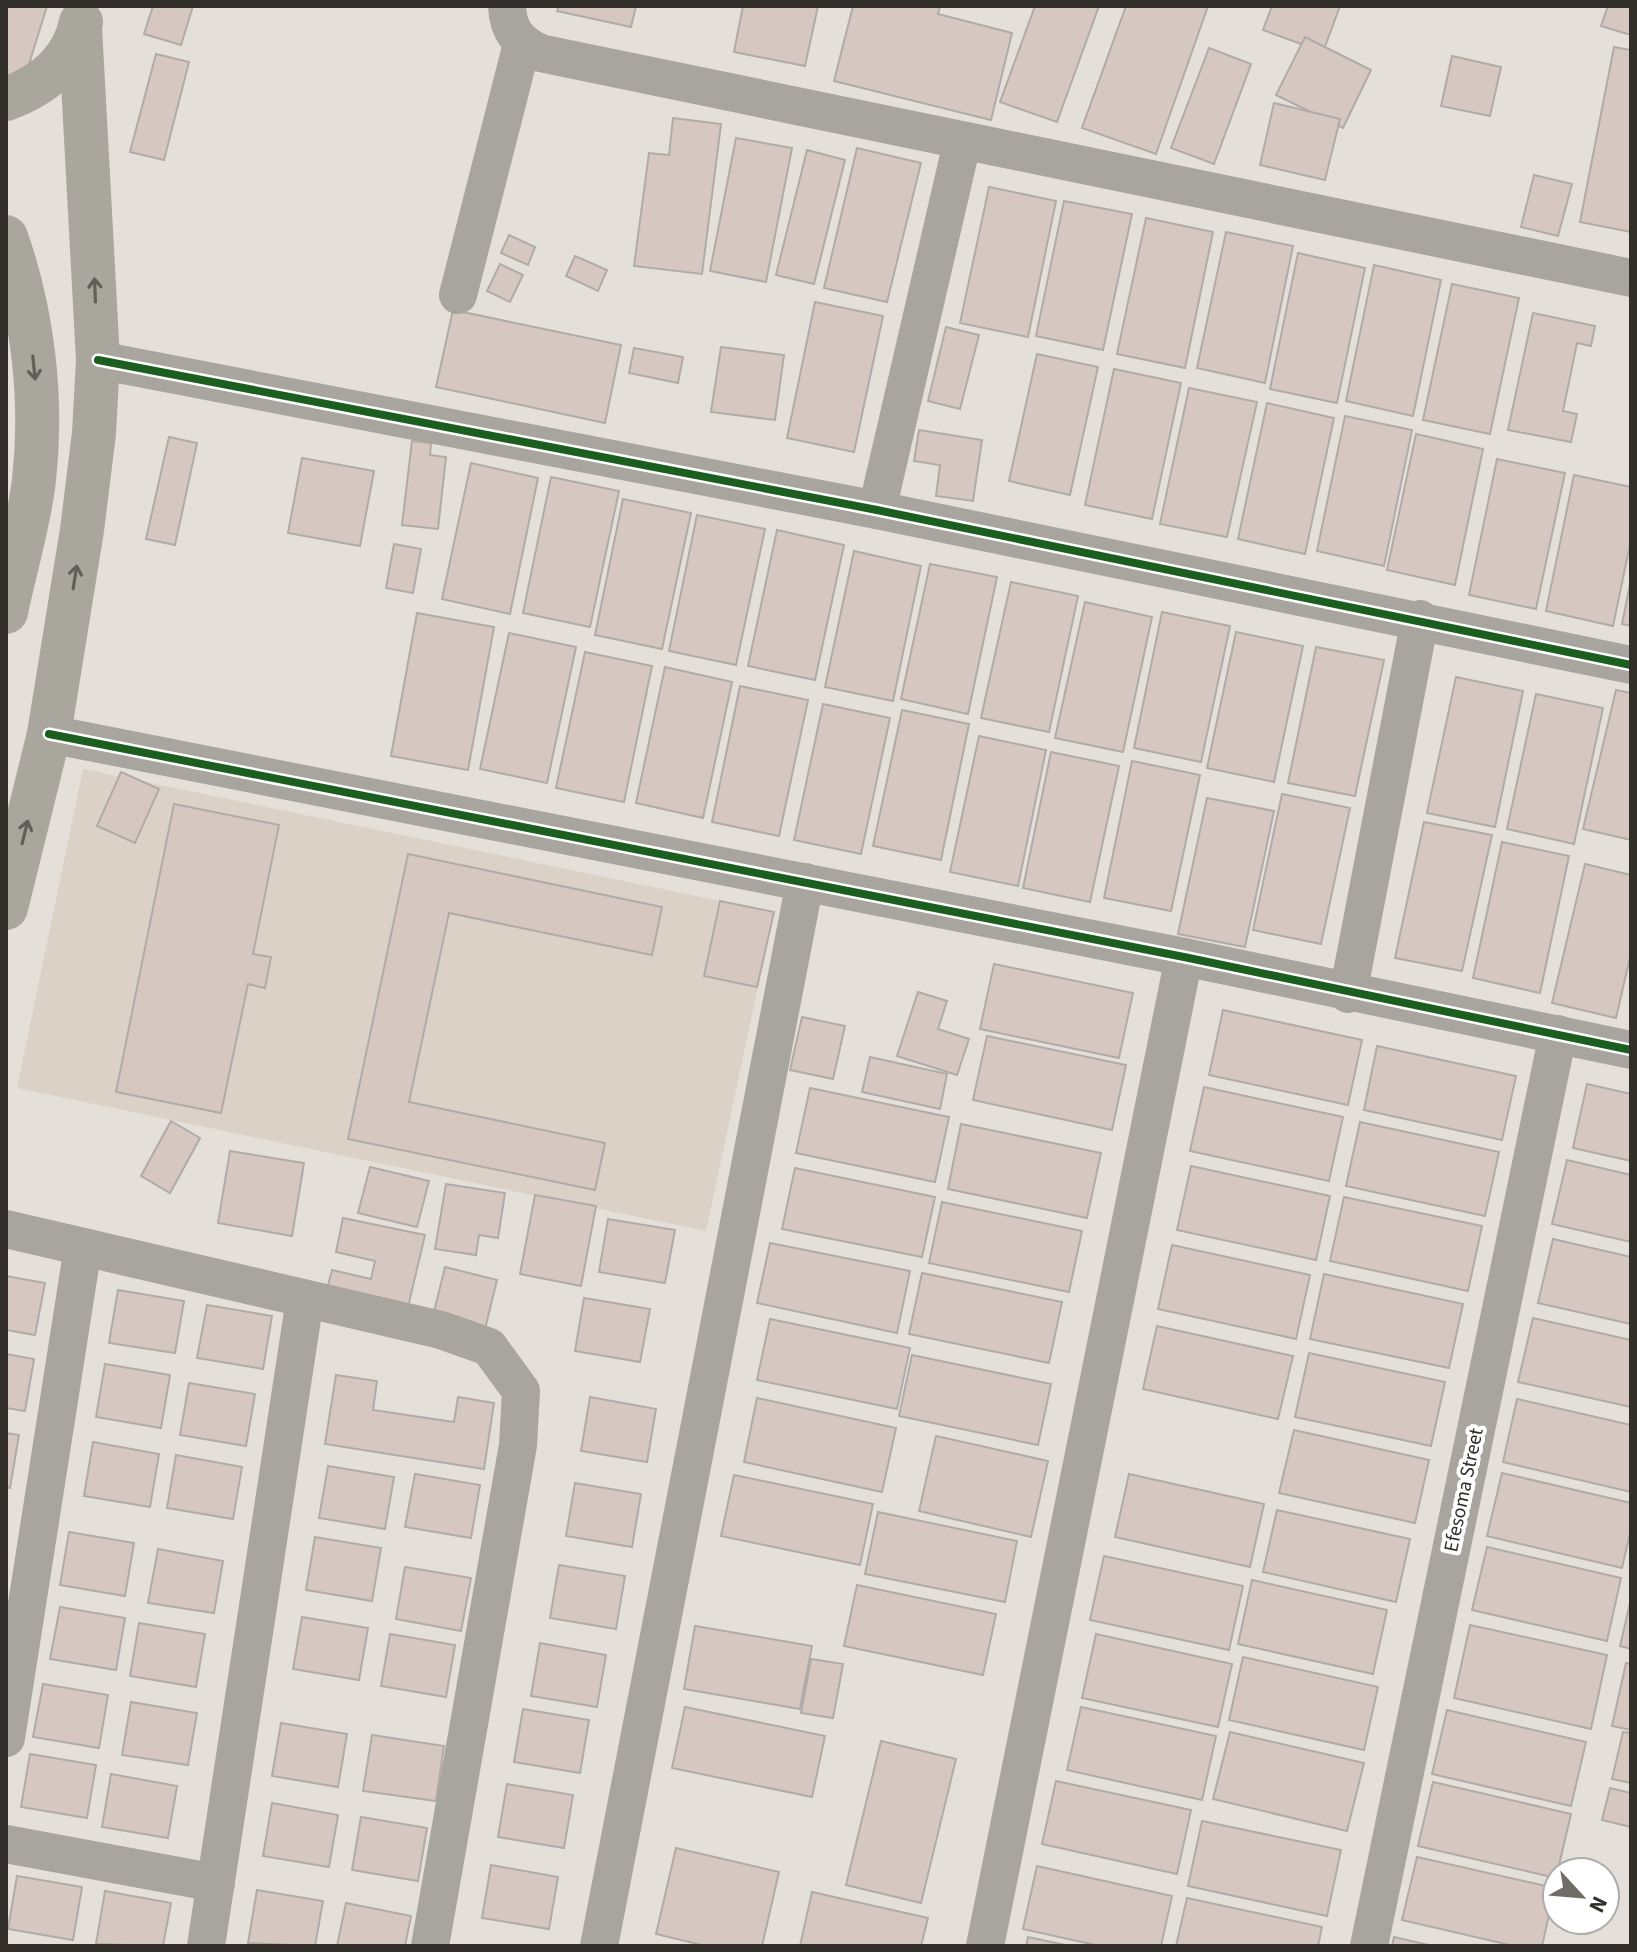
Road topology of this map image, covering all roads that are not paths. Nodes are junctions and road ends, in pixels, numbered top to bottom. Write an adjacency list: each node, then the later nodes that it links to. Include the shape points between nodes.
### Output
1 (507, 6): 3 (street, via 507,25)
2 (82, 17): 4 (main road, via 63,63 34,89); 9 (main road, one-way to 2)
3 (522, 44): 5 (street, via 540,53); 8 (street)
4 (6, 99)
5 (962, 143): 7 (street); 10 (street)
6 (6, 237): 11 (main road, one-way to 11, via 29,329 37,402 34,480)
7 (1631, 278)
8 (458, 295)
9 (98, 360): 10 (street); 14 (main road, one-way to 9, via 82,530)
10 (877, 510): 12 (street)
11 (6, 612)
12 (1420, 619): 13 (street); 18 (street)
13 (1631, 665)
14 (49, 734): 15 (street); 16 (main road, one-way to 14)
15 (805, 882): 17 (street); 29 (street)
16 (6, 908)
17 (1184, 957): 18 (street); 30 (street)
18 (1348, 994): 19 (street)
19 (1558, 1034): 20 (street); 31 (street, Efesoma Street)
20 (1631, 1050)
21 (6, 1229): 22 (street)
22 (83, 1247): 23 (street); 24 (street)
23 (305, 1299): 26 (street); 28 (street, via 441,1330 489,1347 521,1391 518,1445)
24 (6, 1738)
25 (6, 1844): 26 (street)
26 (216, 1883): 27 (street)
27 (206, 1946)
28 (430, 1946)
29 (599, 1946)
30 (985, 1946)
31 (1369, 1946)

